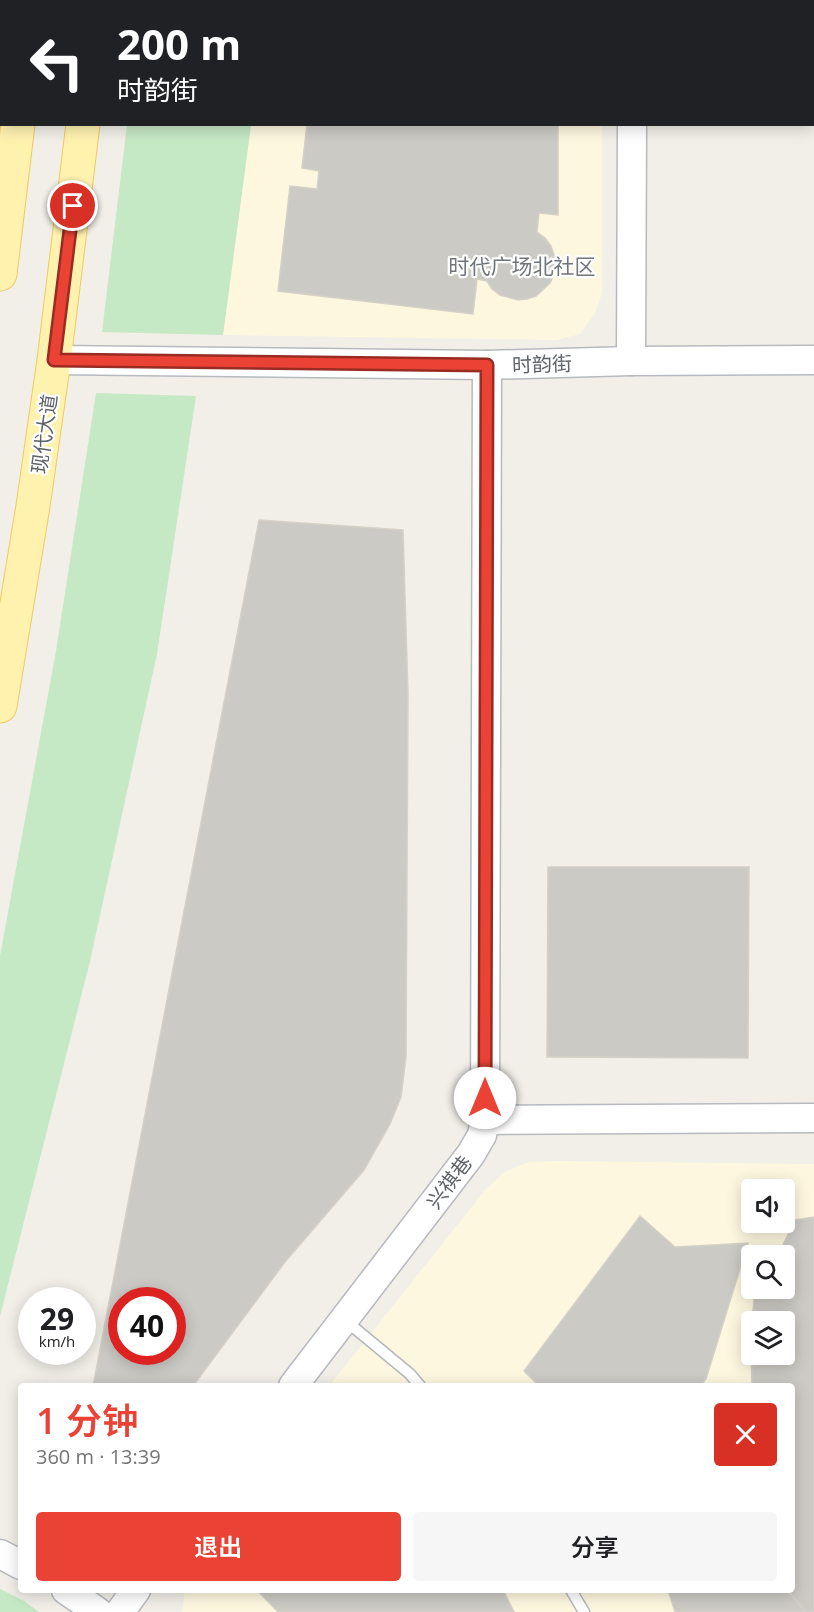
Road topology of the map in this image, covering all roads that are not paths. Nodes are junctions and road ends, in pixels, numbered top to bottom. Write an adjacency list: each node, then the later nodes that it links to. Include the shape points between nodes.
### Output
1 (18, 126): 4 (main road)
2 (83, 126): 5 (main road, 现代大道)
3 (632, 126): 7 (street)
4 (0, 274)
5 (54, 360): 8 (street, 时韵街); 9 (main road, 现代大道)
6 (814, 360): 7 (street, 时韵街)
7 (632, 361): 8 (street, 时韵街)
8 (487, 365): 11 (street)
9 (0, 706)
10 (814, 1118): 11 (street)
11 (485, 1120): 12 (street, 兴祺巷, via 471,1154)
12 (344, 1319): 13 (street, 兴祺巷); 14 (lane)
13 (295, 1383)
14 (418, 1383)
15 (0, 1554): 16 (street)
16 (18, 1563)
17 (70, 1593): 20 (street)
18 (134, 1593): 21 (street)
19 (573, 1593): 22 (lane)
20 (98, 1612)
21 (120, 1612)
22 (584, 1612)

